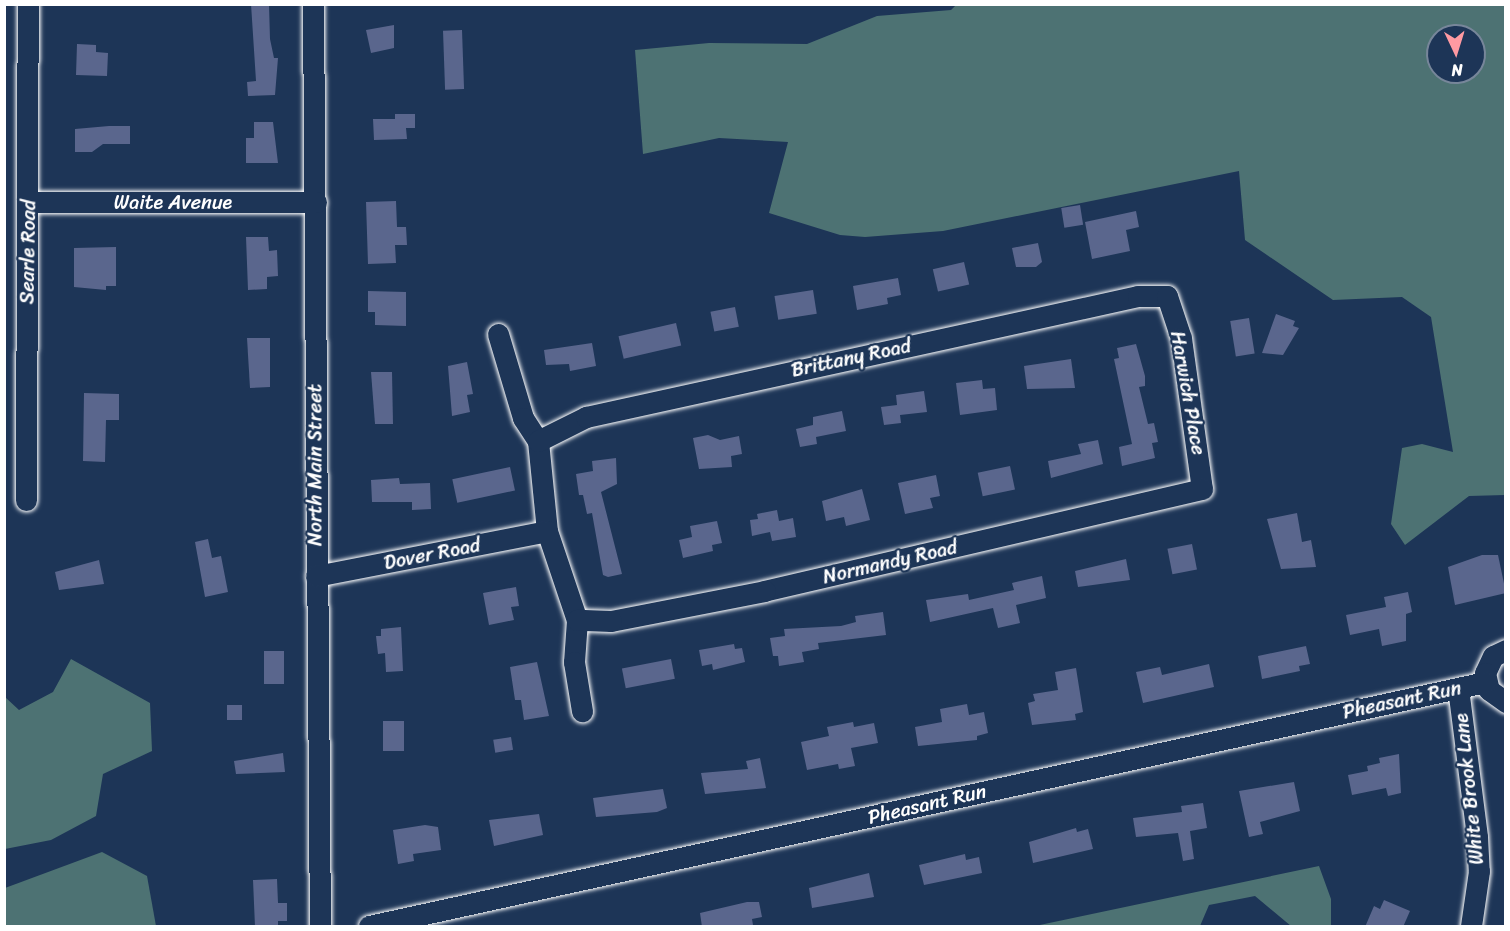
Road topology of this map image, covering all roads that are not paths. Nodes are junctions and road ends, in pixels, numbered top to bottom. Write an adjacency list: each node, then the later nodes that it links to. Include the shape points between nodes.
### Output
1 (28, 4): 3 (street, Searle Road)
2 (313, 4): 4 (street, North Main Street)
3 (30, 202): 4 (street, Waite Avenue); 9 (street, Searle Road)
4 (316, 202): 11 (street, North Main Street)
5 (1168, 298): 7 (street, Brittany Road, via 1157,294 1100,303 735,382 586,417); 8 (street, Harwich Place, via 1181,338)
6 (498, 334): 7 (street, via 523,418)
7 (538, 441): 10 (street)
8 (1202, 489): 12 (street, Normandy Road, via 765,591 611,621)
9 (26, 500)
10 (547, 531): 11 (street, Dover Road); 12 (street)
11 (316, 576): 18 (street, North Main Street)
12 (577, 620): 17 (street, via 574,663)
13 (1506, 650): 14 (street, Pheasant Run, via 1487,664)
14 (1485, 682): 15 (street, Pheasant Run); 16 (street, Pheasant Run, via 1494,696)
15 (1458, 688): 19 (street, Pheasant Run); 20 (street, White Brook Lane, via 1479,871)
16 (1506, 702)
17 (582, 711)
18 (320, 927)
19 (369, 927)
20 (1471, 927)

